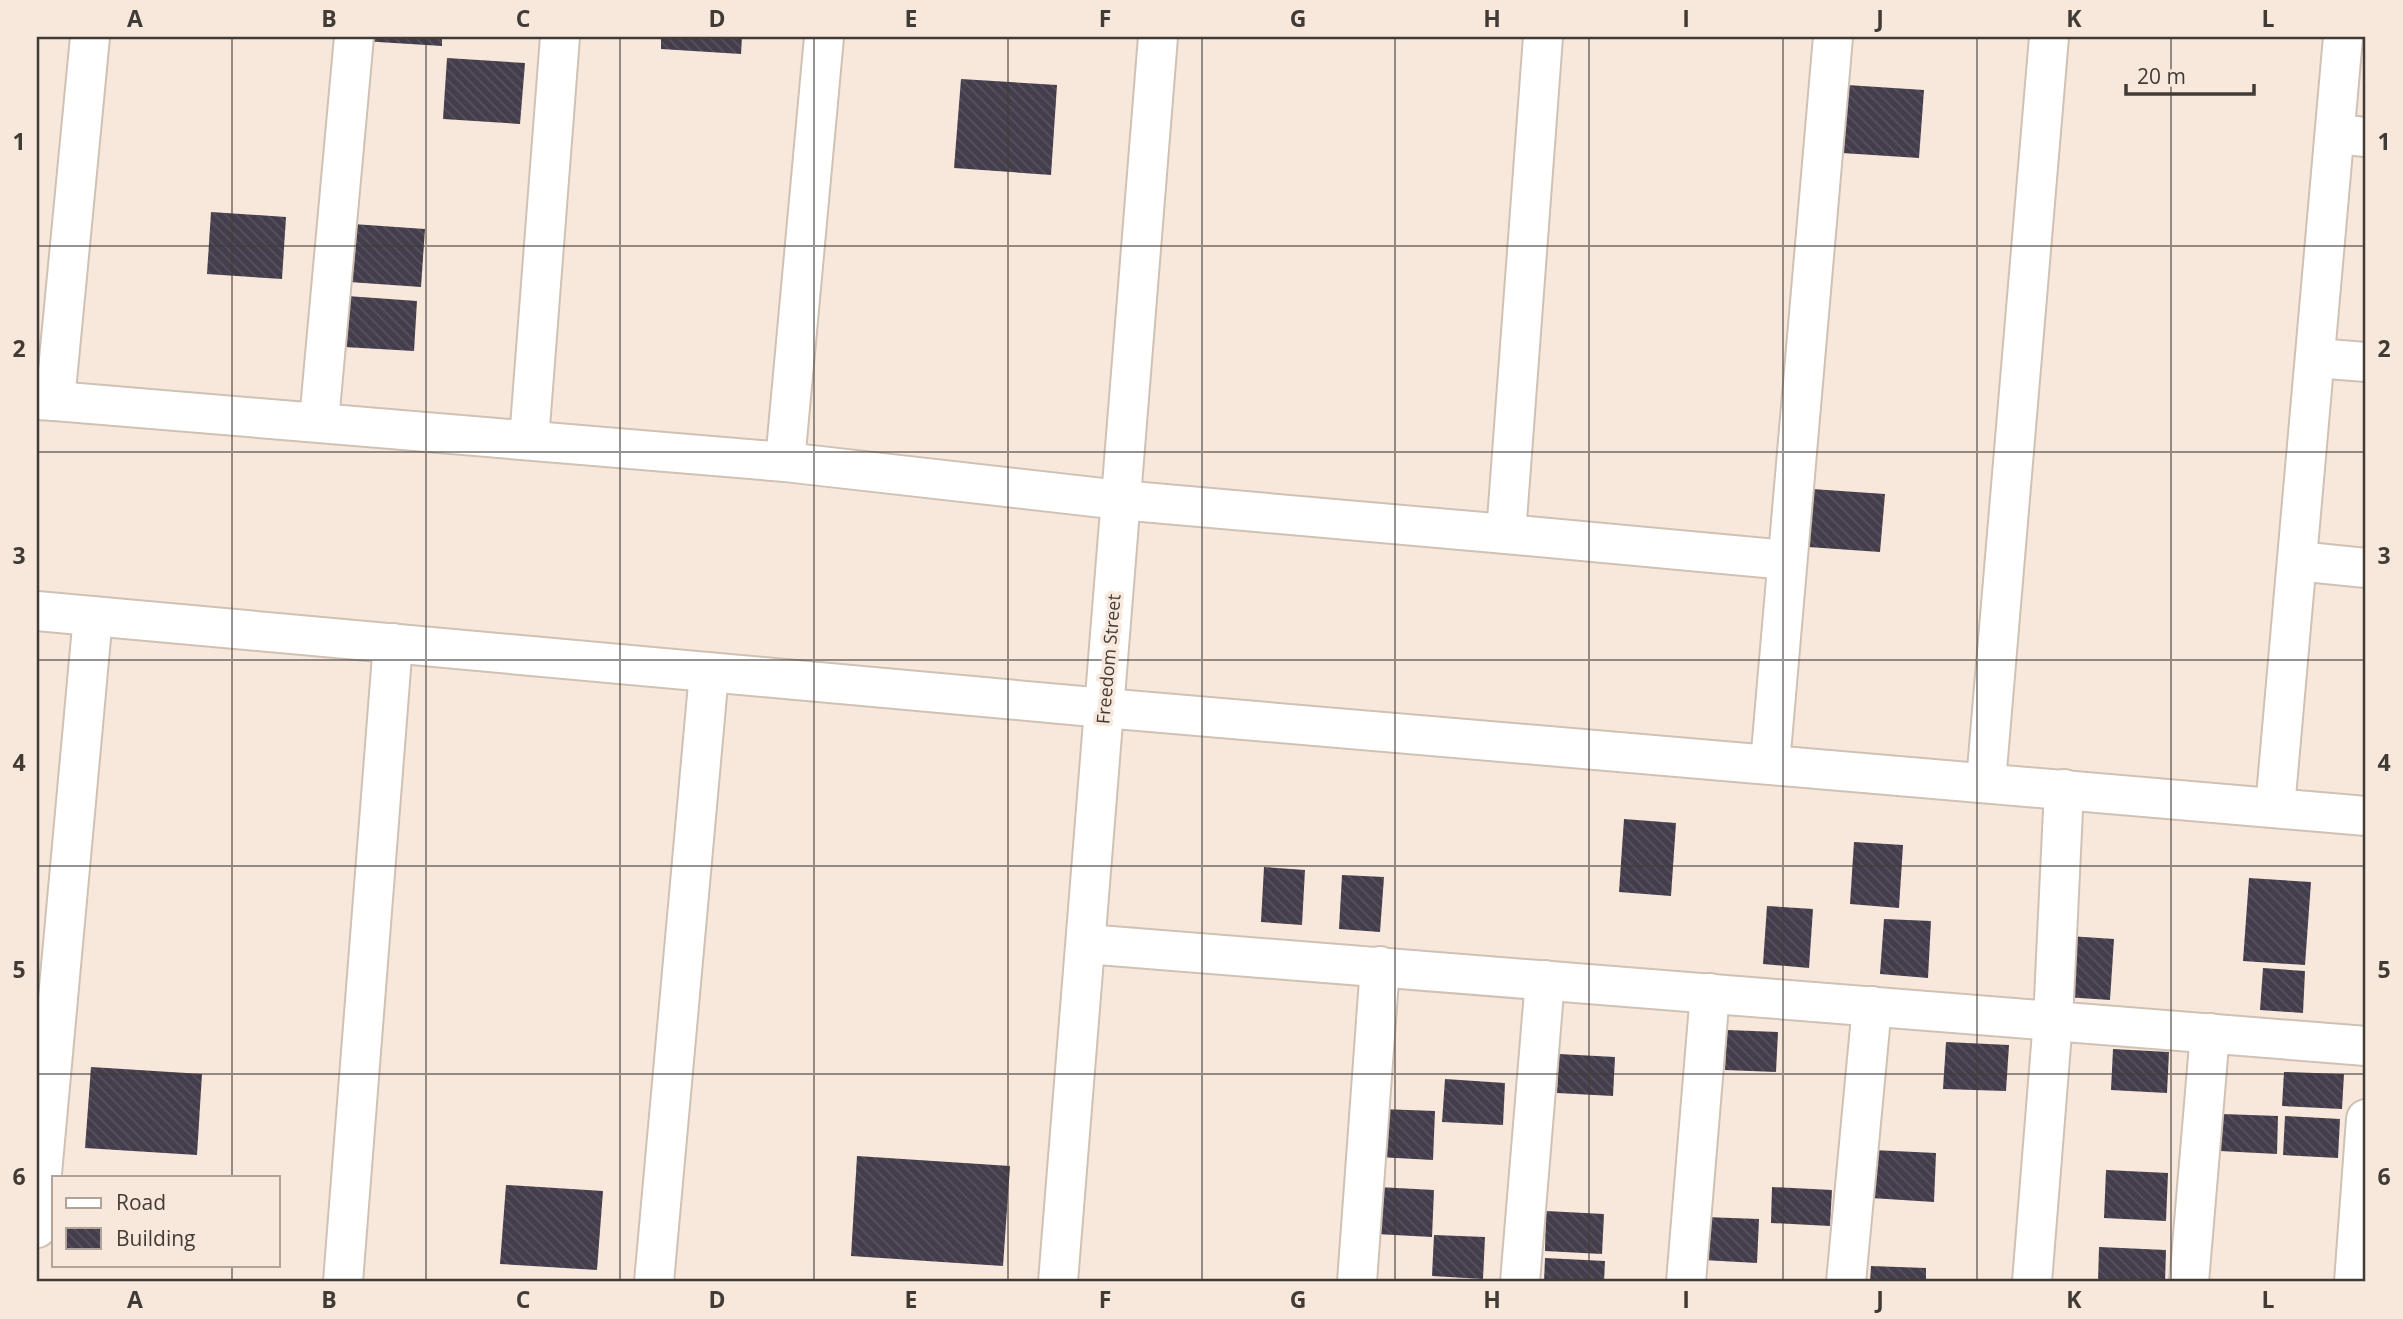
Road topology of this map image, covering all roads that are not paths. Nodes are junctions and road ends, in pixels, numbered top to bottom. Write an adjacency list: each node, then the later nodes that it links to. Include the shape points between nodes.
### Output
1 (90, 37): 13 (street)
2 (354, 37): 14 (street)
3 (560, 37): 15 (street)
4 (824, 37): 16 (street)
5 (1158, 37): 17 (street, Freedom Street)
6 (1543, 37): 18 (street)
7 (1833, 37): 19 (street)
8 (2049, 37): 28 (street)
9 (2343, 37): 10 (street)
10 (2350, 136): 11 (street)
11 (2315, 358): 12 (street); 20 (street)
12 (2366, 362)
13 (46, 401): 14 (street)
14 (319, 422): 15 (street)
15 (529, 440): 16 (street)
16 (785, 462): 17 (street)
17 (1121, 500): 18 (street); 26 (street, Freedom Street)
18 (1506, 534): 19 (street)
19 (1787, 560): 27 (street)
20 (2297, 561): 21 (street); 30 (street)
21 (2366, 568)
22 (37, 611): 23 (street)
23 (93, 616): 24 (street); 41 (street)
24 (393, 643): 25 (street); 42 (street)
25 (709, 673): 26 (street); 43 (street)
26 (1104, 708): 27 (street); 32 (street, Freedom Street)
27 (1770, 764): 28 (street)
28 (1986, 782): 29 (street)
29 (2064, 789): 30 (street); 37 (street)
30 (2275, 808): 31 (street)
31 (2366, 816)
32 (1086, 944): 33 (street); 44 (street, Freedom Street)
33 (1380, 966): 34 (street); 45 (street)
34 (1545, 980): 35 (street); 46 (street)
35 (1710, 993): 36 (street); 47 (street)
36 (1872, 1006): 37 (street); 48 (street)
37 (2053, 1020): 38 (street); 49 (street)
38 (2210, 1033): 39 (street); 50 (street)
39 (2366, 1045)
40 (2366, 1119): 51 (street)
41 (37, 1228)
42 (343, 1282)
43 (654, 1282)
44 (1058, 1282)
45 (1357, 1282)
46 (1520, 1282)
47 (1686, 1282)
48 (1846, 1282)
49 (2032, 1282)
50 (2189, 1282)
51 (2354, 1282)

